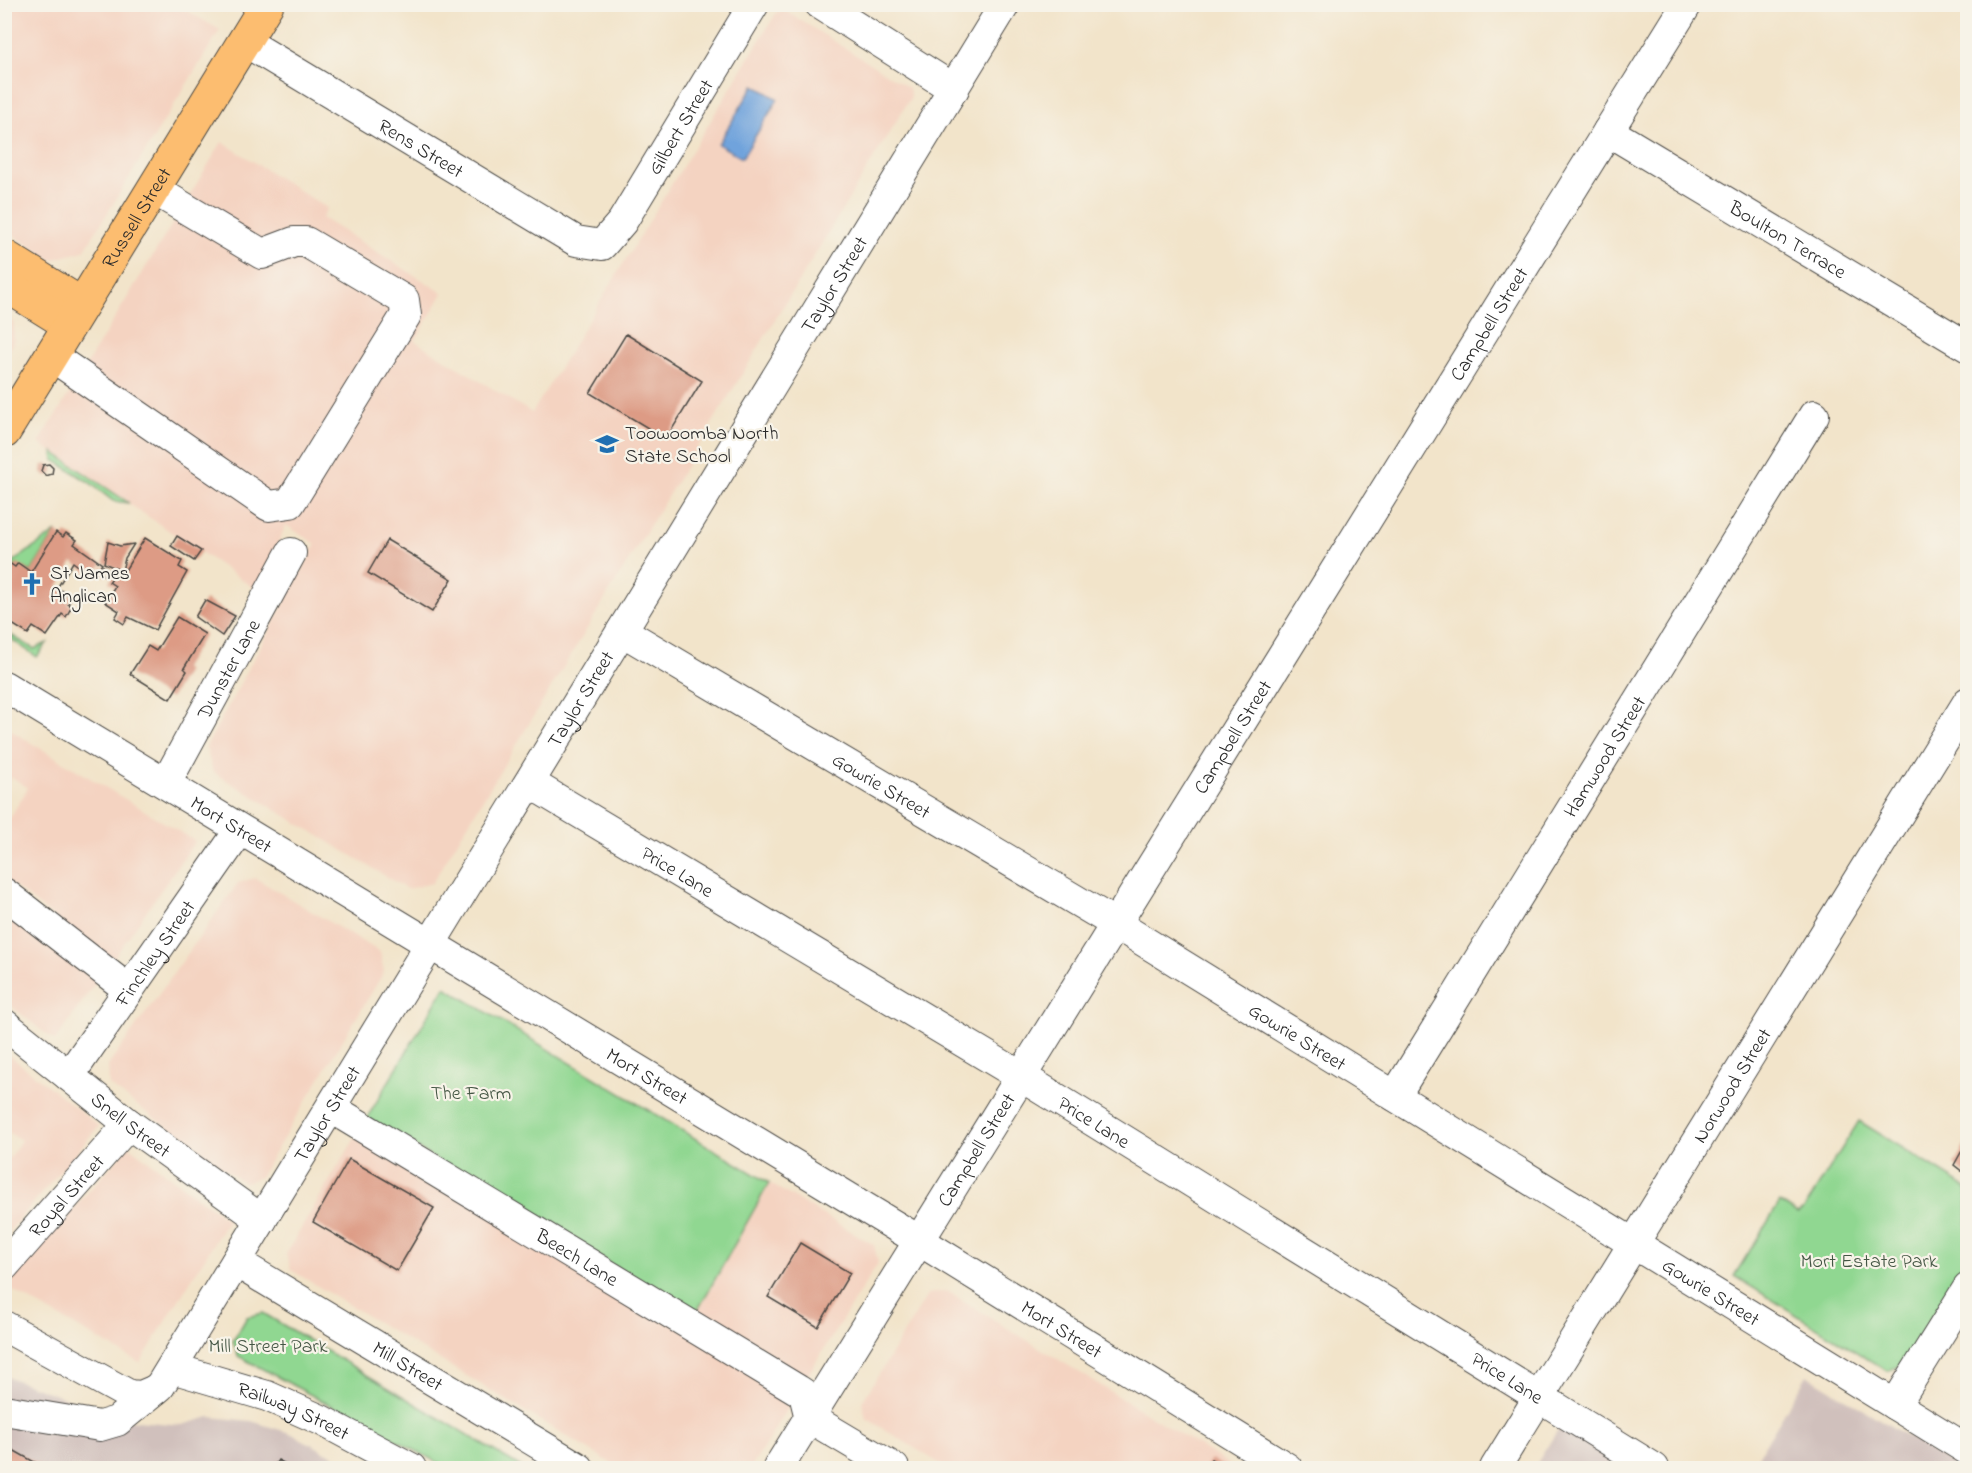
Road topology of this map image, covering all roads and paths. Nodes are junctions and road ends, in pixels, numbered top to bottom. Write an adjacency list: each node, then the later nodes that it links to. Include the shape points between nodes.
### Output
1 (267, 4): 6 (main road, Russell Street)
2 (754, 4): 10 (street, Gilbert Street, via 622,222)
3 (820, 4): 7 (street)
4 (1005, 4): 7 (street, Taylor Street)
5 (1687, 4): 8 (street, Campbell Street)
6 (244, 41): 9 (main road, Russell Street); 10 (street, Rens Street, via 576,241)
7 (954, 89): 19 (street, Taylor Street)
8 (1608, 131): 14 (street, Boulton Terrace); 26 (street, Campbell Street)
9 (153, 189): 13 (main road, Russell Street); 15 (street, via 262,254 294,242 306,242 404,300 406,315 290,503 269,506)
10 (602, 245)
11 (4, 256): 13 (main road)
12 (4, 284): 13 (main road)
13 (75, 314): 15 (main road, Russell Street)
14 (1968, 347)
15 (50, 355): 17 (main road, Russell Street)
16 (1814, 415): 32 (street, Hamwood Street)
17 (4, 432)
18 (291, 553): 22 (street, Dunster Lane)
19 (622, 631): 23 (street, Taylor Street); 26 (street, Gowrie Street)
20 (4, 686): 22 (street, Mort Street)
21 (1968, 702): 37 (street, Norwood Street)
22 (166, 783): 24 (street, Mort Street)
23 (530, 783): 27 (street, Taylor Street); 31 (street, Price Lane)
24 (240, 830): 27 (street, Mort Street); 28 (street, Finchley Street)
25 (4, 893): 28 (street)
26 (1116, 924): 31 (street, Campbell Street); 32 (street, Gowrie Street)
27 (430, 945): 33 (street, Taylor Street); 36 (street, Mort Street)
28 (129, 990): 30 (street, Finchley Street)
29 (4, 1024): 30 (street, Snell Street)
30 (69, 1076): 34 (street, Snell Street)
31 (1022, 1077): 36 (street, Campbell Street); 43 (street, Price Lane)
32 (1395, 1096): 37 (street, Gowrie Street)
33 (331, 1108): 35 (street, Taylor Street); 46 (street, Beech Lane, via 798,1390 804,1394)
34 (129, 1124): 35 (street, Snell Street); 39 (street, Royal Street)
35 (262, 1220): 38 (street, Taylor Street)
36 (920, 1241): 46 (street, Campbell Street); 52 (street, Mort Street)
37 (1634, 1243): 43 (street, Norwood Street); 44 (street, Gowrie Street)
38 (236, 1262): 42 (street, Taylor Street); 49 (street, Mill Street)
39 (4, 1266)
40 (1968, 1288): 44 (street)
41 (4, 1326): 42 (street, Railway Street, via 129,1395 141,1396)
42 (163, 1379): 45 (street, Taylor Street, via 117,1421 100,1426); 48 (street, Railway Street, via 267,1396)
43 (1539, 1397): 53 (street, Norwood Street); 54 (street, Price Lane)
44 (1895, 1405): 47 (street, Gowrie Street)
45 (4, 1410)
46 (810, 1418): 50 (street, Campbell Street); 51 (street)
47 (1968, 1450)
48 (411, 1468)
49 (579, 1468)
50 (778, 1468)
51 (894, 1468)
52 (1287, 1468)
53 (1495, 1468)
54 (1654, 1468)

